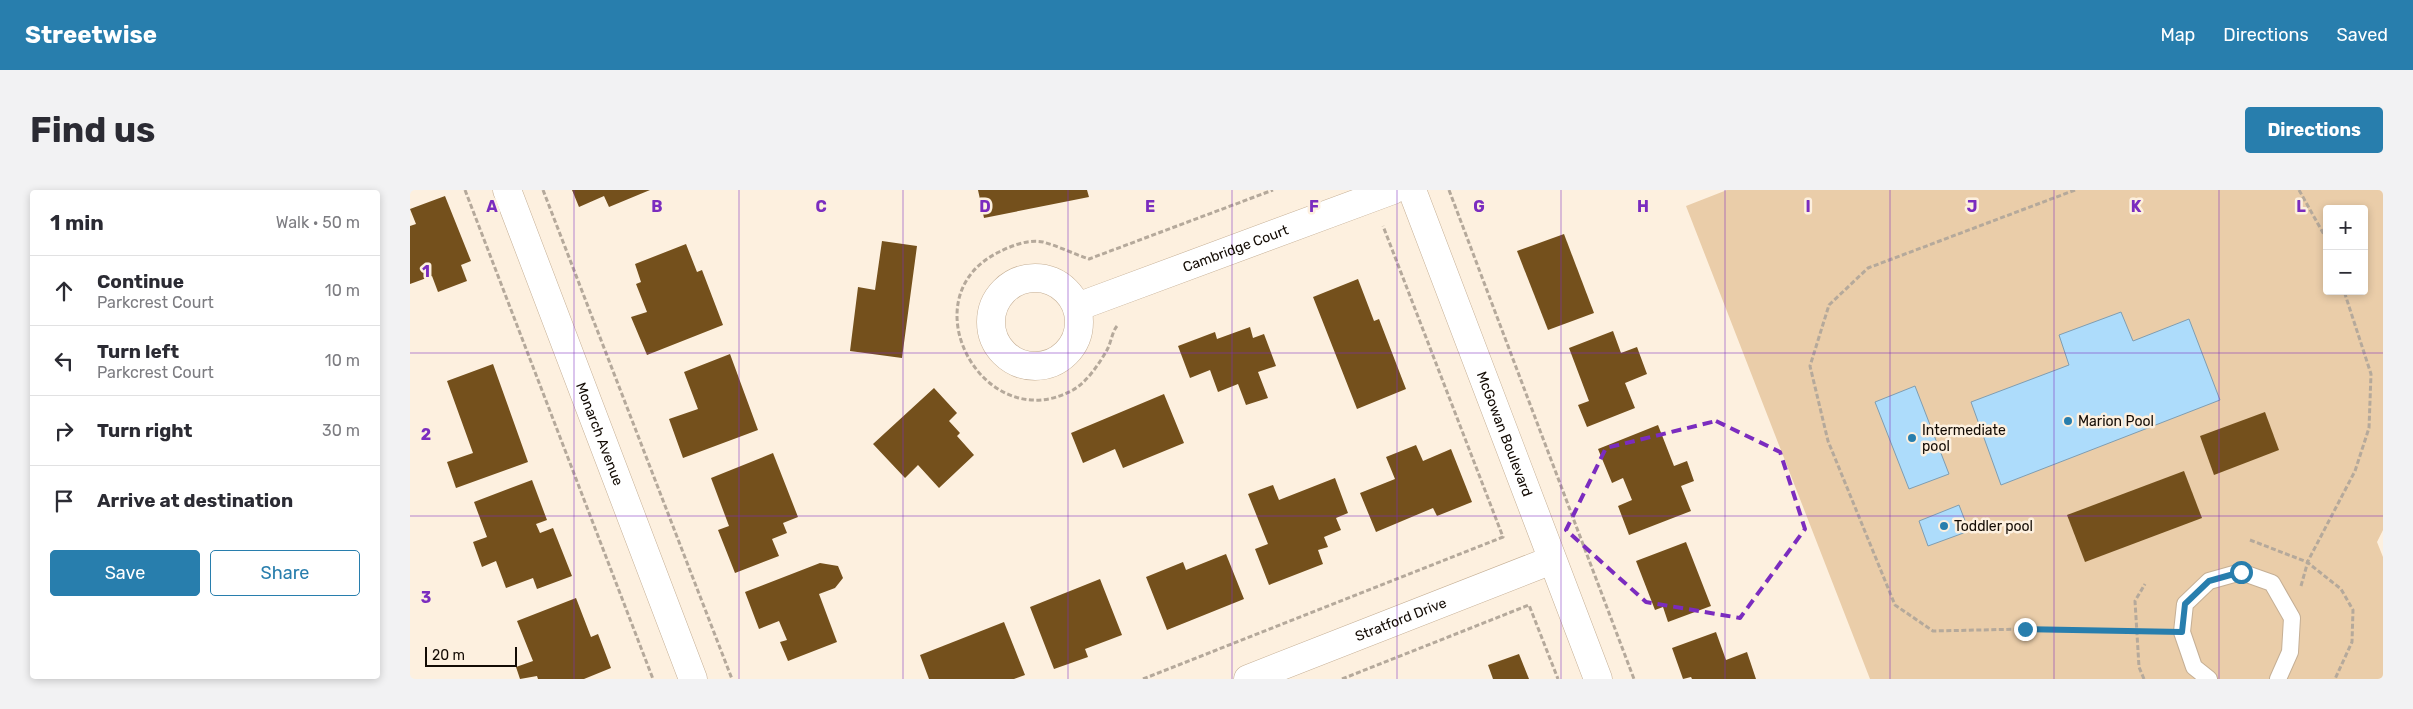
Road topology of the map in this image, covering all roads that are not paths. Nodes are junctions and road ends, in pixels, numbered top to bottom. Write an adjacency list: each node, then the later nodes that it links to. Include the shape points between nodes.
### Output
1 (507, 190): 6 (street, Monarch Avenue)
2 (1393, 190): 4 (street, Cambridge Court)
3 (1412, 190): 5 (street, McGowan Boulevard)
4 (1077, 307)
5 (1552, 560): 7 (street, Stratford Drive); 8 (street, McGowan Boulevard)
6 (694, 679)
7 (1248, 679)
8 (1598, 679)
9 (2209, 679): 10 (lane, via 2194,666 2182,632 2185,604 2209,581 2241,572 2272,583 2292,618 2290,652)
10 (2278, 679)

